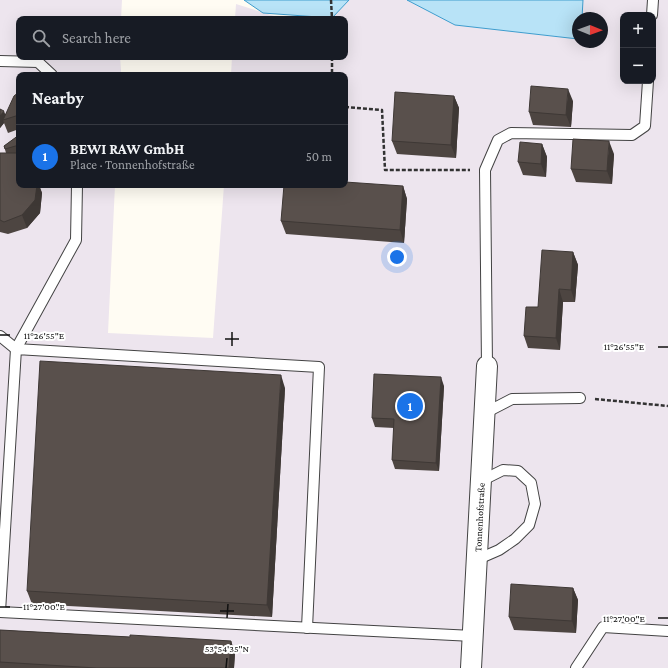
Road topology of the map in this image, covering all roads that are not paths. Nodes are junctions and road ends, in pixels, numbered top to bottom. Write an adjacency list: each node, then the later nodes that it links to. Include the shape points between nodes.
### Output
1 (653, 0): 2 (lane)
2 (652, 12)
3 (0, 61): 4 (lane, via 38,62)
4 (49, 72)
5 (648, 84): 9 (lane, via 645,126 632,135 511,133 498,140 485,170)
6 (77, 188): 8 (lane, via 76,240)
7 (0, 336): 8 (lane)
8 (16, 349): 14 (lane); 15 (lane, via 319,367)
9 (487, 366): 11 (street, Tonnenhofstraße)
10 (580, 398): 11 (lane, via 512,398)
11 (485, 413): 12 (street, Tonnenhofstraße)
12 (481, 481): 13 (street, Tonnenhofstraße); 13 (lane, via 503,470 518,471 531,483 535,504 529,525 516,539)
13 (476, 560): 17 (street, Tonnenhofstraße)
14 (0, 612): 15 (lane)
15 (307, 628): 17 (lane)
16 (668, 631): 19 (lane, via 603,627)
17 (473, 636): 18 (street, Tonnenhofstraße)
18 (471, 668)
19 (576, 668)

